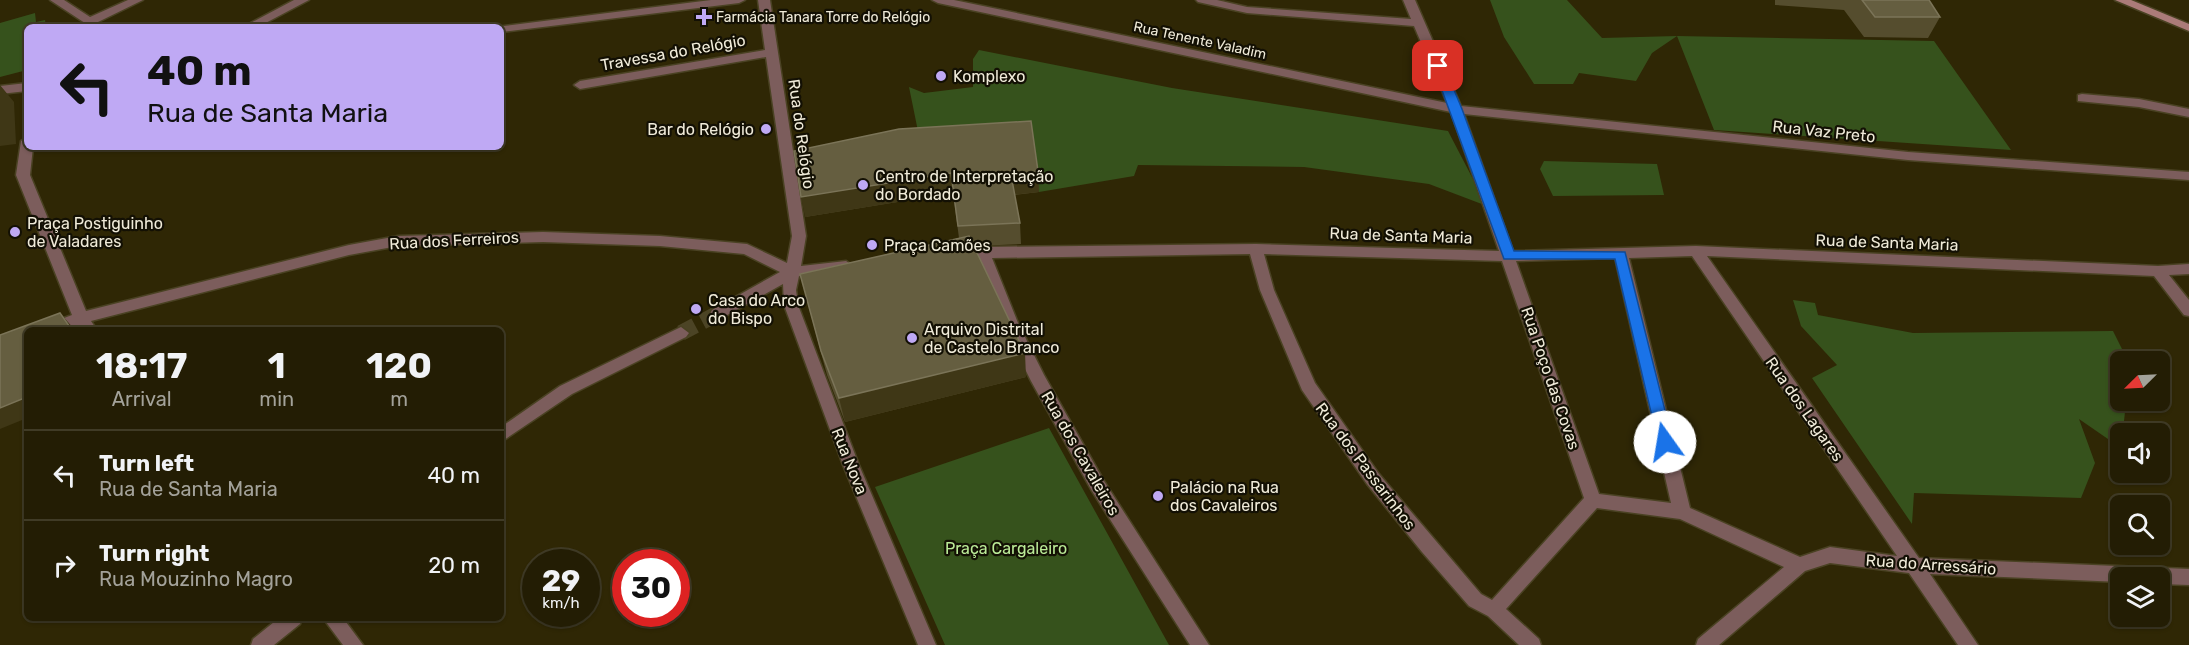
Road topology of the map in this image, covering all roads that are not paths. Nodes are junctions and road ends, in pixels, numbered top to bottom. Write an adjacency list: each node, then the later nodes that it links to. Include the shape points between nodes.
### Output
1 (56, 0): 12 (street)
2 (137, 0): 12 (street)
3 (303, 0): 13 (street)
4 (739, 0): 15 (street)
5 (764, 0): 16 (street, Rua do Relógio)
6 (938, 0): 21 (street, Rua Tenente Valadim)
7 (1202, 0): 10 (street)
8 (1410, 0): 11 (street, Rua Poço das Covas)
9 (2121, 0): 14 (main road)
10 (1270, 6): 11 (street)
11 (1420, 23): 21 (street, Rua Poço das Covas)
12 (94, 24)
13 (255, 24)
14 (2189, 28)
15 (504, 29)
16 (772, 52): 17 (street, Travessa do Relógio); 34 (street, Rua do Relógio, via 799,236)
17 (580, 85)
18 (24, 87): 19 (street)
19 (0, 90)
20 (2082, 98): 22 (street)
21 (1456, 109): 24 (street, Rua Vaz Preto, via 1908,156); 30 (street, Rua Poço das Covas)
22 (2189, 113)
23 (26, 150): 37 (street, via 23,175)
24 (2189, 176)
25 (1256, 249): 27 (street, Rua de Santa Maria); 30 (street, Rua de Santa Maria); 46 (street, Rua dos Passarinhos, via 1267,290 1308,386 1373,479 1428,548 1475,600)
26 (1696, 251): 29 (street, Rua de Santa Maria); 33 (street, Rua de Santa Maria); 44 (street, Rua dos Lagares)
27 (982, 252): 28 (street, Rua de Santa Maria); 52 (street, Rua dos Cavaleiros, via 1037,377 1098,486)
28 (946, 255)
29 (1621, 255): 30 (street, Rua de Santa Maria); 42 (street)
30 (1509, 256): 41 (street, Rua Poço das Covas)
31 (863, 264): 34 (street)
32 (2189, 269): 33 (street, Rua de Santa Maria)
33 (2158, 271): 35 (street)
34 (792, 272): 36 (street); 37 (street, Rua dos Ferreiros, via 747,249 660,241 522,237 398,241 349,250); 51 (street, Rua Nova, via 791,305 847,454)
35 (2188, 310)
36 (717, 314)
37 (85, 324): 38 (street, Rua dos Ferreiros)
38 (66, 327)
39 (681, 333): 40 (street, via 566,390)
40 (504, 434)
41 (1593, 500): 42 (street); 46 (street)
42 (1682, 512): 43 (street)
43 (1799, 564): 44 (street, Rua do Arressário, via 1830,555); 54 (street, Rua do Arressário)
44 (1914, 566): 45 (street, Rua do Arressário); 55 (street, Rua dos Lagares)
45 (2189, 577)
46 (1494, 610): 53 (street, Rua dos Passarinhos)
47 (289, 621): 49 (street)
48 (334, 621): 50 (street)
49 (260, 645)
50 (354, 645)
51 (927, 645)
52 (1200, 645)
53 (1533, 645)
54 (1705, 645)
55 (1969, 645)

